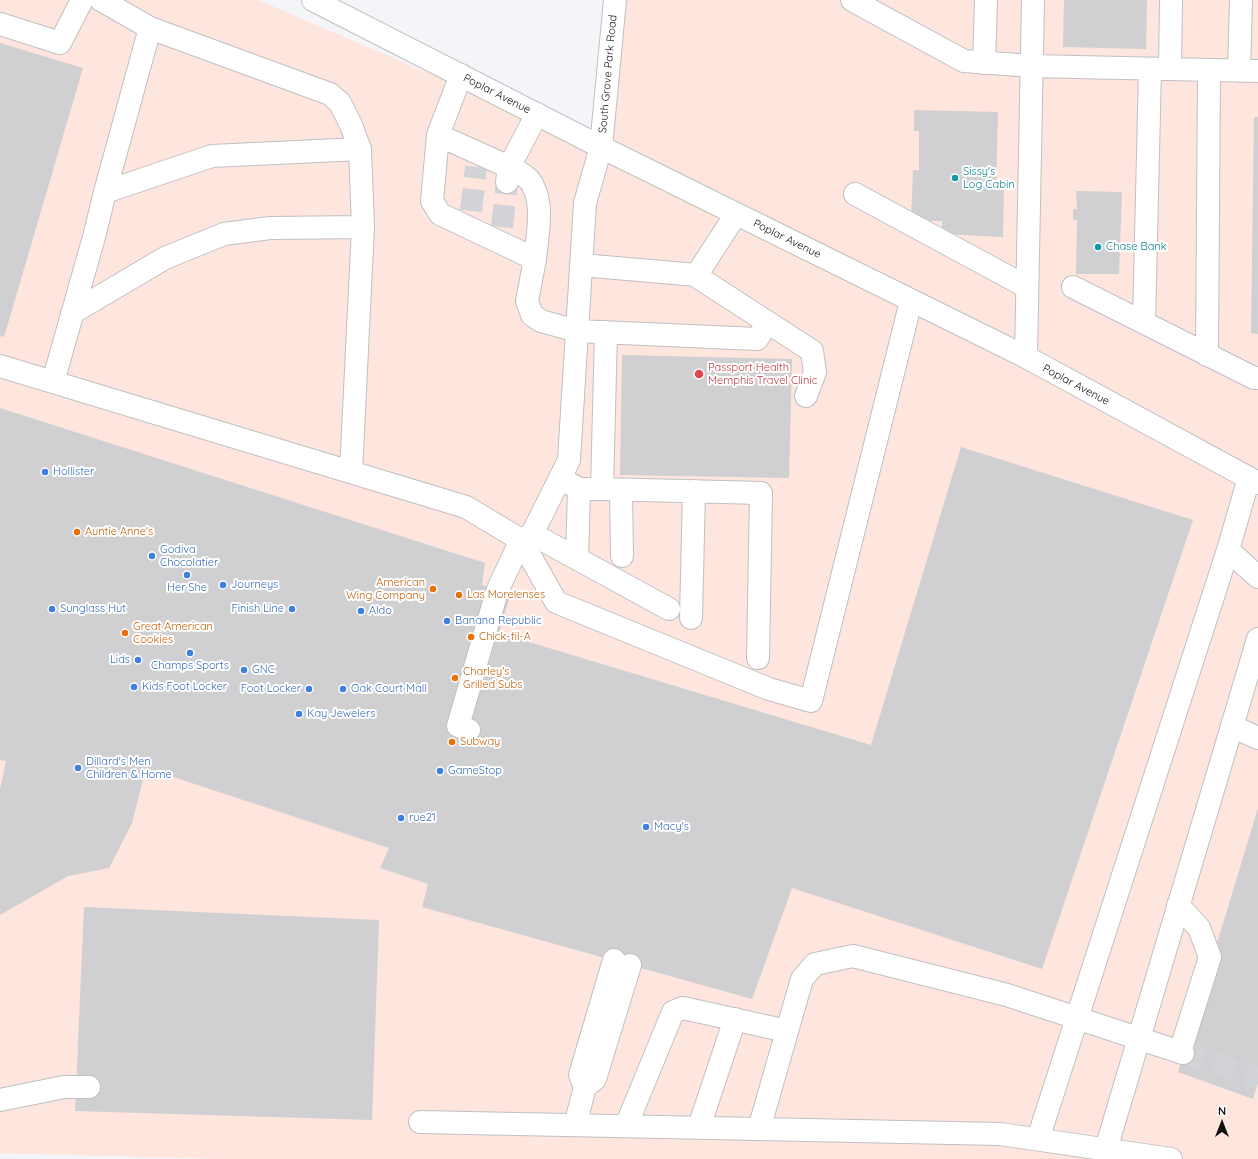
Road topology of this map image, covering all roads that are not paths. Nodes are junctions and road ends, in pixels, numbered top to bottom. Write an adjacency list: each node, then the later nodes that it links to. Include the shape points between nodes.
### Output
1 (82, 0): 10 (main road, via 60,43)
2 (101, 0): 11 (main road)
3 (313, 0): 17 (main road, Poplar Avenue)
4 (615, 0): 20 (main road, South Grove Park Road)
5 (852, 0): 12 (main road, via 964,61)
6 (986, 0): 12 (main road)
7 (1033, 0): 13 (main road)
8 (1170, 0): 14 (main road)
9 (1240, 0): 16 (main road)
10 (0, 24)
11 (150, 28): 21 (main road, via 330,94 340,103); 23 (main road)
12 (984, 63): 13 (main road)
13 (1032, 66): 14 (main road); 30 (main road)
14 (1160, 69): 15 (main road); 35 (main road)
15 (1209, 70): 16 (main road); 38 (main road)
16 (1248, 71)
17 (461, 76): 18 (main road, Poplar Avenue); 19 (main road)
18 (537, 114): 20 (main road, Poplar Avenue); 22 (main road)
19 (438, 135): 22 (main road, via 477,160); 27 (main road, via 432,201 440,214 470,219 501,235)
20 (601, 147): 25 (main road, Poplar Avenue); 28 (main road, South Grove Park Road, via 585,203)
21 (360, 149): 23 (main road, via 212,156); 26 (main road)
22 (508, 175): 27 (main road, via 522,174 533,185 538,202)
23 (105, 192): 33 (main road)
24 (854, 194): 30 (main road)
25 (736, 214): 29 (main road); 32 (main road, Poplar Avenue)
26 (363, 226): 33 (main road, via 270,228 224,234 165,258); 44 (main road)
27 (535, 260): 36 (main road, via 527,300 532,315 541,321)
28 (581, 265): 29 (main road); 36 (main road, South Grove Park Road)
29 (697, 275): 34 (main road)
30 (1027, 287): 39 (main road)
31 (1074, 287): 35 (main road)
32 (911, 300): 39 (main road, Poplar Avenue); 50 (main road, via 811,701 769,689 556,602)
33 (72, 313): 42 (main road)
34 (768, 323): 37 (main road, via 757,339); 43 (main road, via 812,351 815,372)
35 (1144, 323): 38 (main road)
36 (577, 331): 37 (main road); 45 (main road, South Grove Park Road, via 569,460)
37 (606, 332): 48 (main road)
38 (1207, 355): 41 (main road)
39 (1026, 357): 46 (main road, Poplar Avenue)
40 (0, 366): 42 (main road)
41 (1258, 378)
42 (53, 382): 44 (main road)
43 (806, 396)
44 (351, 472): 50 (main road, via 466,507)
45 (560, 478): 47 (main road); 50 (main road, South Grove Park Road)
46 (1254, 480): 51 (main road)
47 (579, 490): 48 (main road); 53 (main road)
48 (612, 490): 49 (main road); 52 (main road)
49 (694, 491): 56 (main road); 58 (main road, via 761,493)
50 (526, 537): 53 (main road); 60 (main road, South Grove Park Road, via 497,592 458,726)
51 (1228, 550): 54 (main road); 64 (main road)
52 (622, 556)
53 (577, 559): 55 (main road)
54 (1258, 577)
55 (669, 609)
56 (691, 618)
57 (1258, 639): 59 (main road)
58 (758, 658)
59 (1232, 726): 61 (main road); 62 (main road)
60 (470, 730)
61 (1258, 738)
62 (1178, 905): 67 (main road); 67 (main road, via 1200,928 1210,957 1182,1053)
63 (622, 963): 71 (main road, via 595,1079 585,1088)
64 (1077, 1017): 66 (main road, via 1007,995 853,956 815,964 802,979); 67 (main road); 75 (main road)
65 (735, 1019): 66 (main road); 72 (main road, via 683,1008 673,1012); 73 (main road)
66 (787, 1031): 74 (main road)
67 (1138, 1039): 76 (main road)
68 (89, 1088): 69 (main road, via 64,1087)
69 (0, 1100)
70 (420, 1122): 71 (main road)
71 (575, 1125): 72 (main road)
72 (626, 1126): 73 (main road)
73 (699, 1127): 74 (main road)
74 (759, 1129): 75 (main road, via 1000,1134)
75 (1038, 1139): 76 (main road)
76 (1106, 1149): 77 (main road)
77 (1171, 1159)

